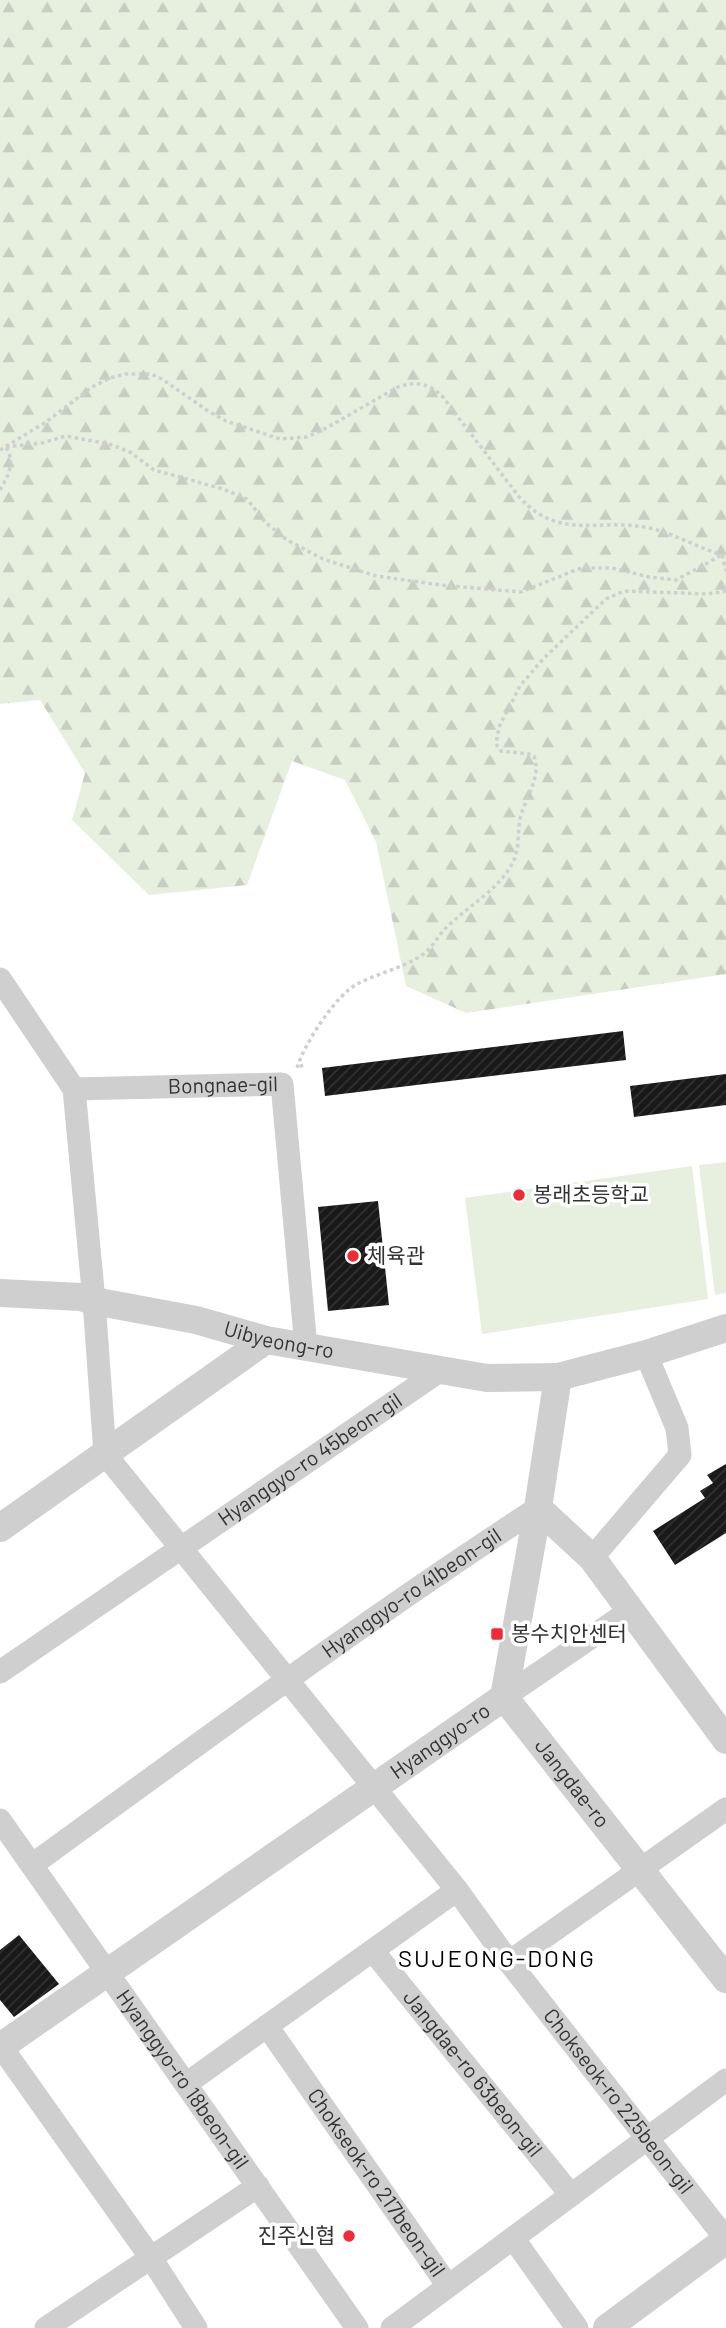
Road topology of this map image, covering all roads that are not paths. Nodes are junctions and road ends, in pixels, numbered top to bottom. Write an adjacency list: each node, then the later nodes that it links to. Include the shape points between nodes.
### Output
1 (0, 979): 2 (street)
2 (74, 1089): 4 (street); 7 (street, Bongnae-gil, via 282,1084)
3 (0, 1293): 4 (street, Uibyeong-ro)
4 (94, 1301): 6 (street, Uibyeong-ro); 11 (street)
5 (726, 1328): 8 (street)
6 (266, 1339): 7 (street, Uibyeong-ro); 11 (street)
7 (306, 1347): 9 (street, Uibyeong-ro)
8 (646, 1354): 10 (street); 15 (street, via 677,1428 680,1455)
9 (441, 1370): 10 (street, Uibyeong-ro, via 486,1378); 14 (street, Hyanggyo-ro 45beon-gil)
10 (558, 1377): 12 (street, Hyanggyo-ro)
11 (105, 1454): 13 (street); 14 (street, Chokseok-ro 225beon-gil)
12 (538, 1507): 15 (street); 18 (street, Hyanggyo-ro 41beon-gil); 19 (street, Hyanggyo-ro)
13 (0, 1528)
14 (180, 1547): 17 (street, Hyanggyo-ro 45beon-gil); 18 (street, Chokseok-ro 225beon-gil)
15 (592, 1559): 16 (street)
16 (631, 1609): 19 (street); 20 (street)
17 (0, 1672)
18 (288, 1681): 21 (street, Chokseok-ro 225beon-gil); 24 (street, Hyanggyo-ro 41beon-gil)
19 (504, 1697): 21 (street, Hyanggyo-ro); 25 (street, Jangdae-ro)
20 (726, 1740)
21 (374, 1787): 26 (street, Chokseok-ro 225beon-gil); 29 (street, Hyanggyo-ro)
22 (726, 1809): 25 (street)
23 (0, 1820): 24 (street, Hyanggyo-ro 18beon-gil)
24 (32, 1865): 29 (street, Hyanggyo-ro 18beon-gil)
25 (640, 1870): 28 (street); 30 (street, Jangdae-ro)
26 (457, 1890): 27 (street); 28 (street, Chokseok-ro 225beon-gil)
27 (373, 1951): 31 (street); 37 (street, Jangdae-ro 63beon-gil)
28 (509, 1962): 35 (street, Chokseok-ro 225beon-gil)
29 (107, 1972): 32 (street, Hyanggyo-ro); 34 (street, Hyanggyo-ro 18beon-gil)
30 (726, 1979)
31 (267, 2026): 34 (street); 41 (street, Chokseok-ro 217beon-gil)
32 (0, 2046): 40 (street)
33 (726, 2080): 35 (street)
34 (186, 2084): 36 (street, Hyanggyo-ro 18beon-gil)
35 (648, 2139): 37 (street); 39 (street, Chokseok-ro 225beon-gil)
36 (258, 2186): 40 (street); 44 (street, Hyanggyo-ro 18beon-gil)
37 (571, 2195): 38 (street)
38 (513, 2238): 41 (street, Chokseok-ro 217beon-gil); 46 (street)
39 (726, 2240): 47 (street)
40 (151, 2258): 42 (street); 43 (street)
41 (448, 2286): 45 (street)
42 (46, 2328)
43 (197, 2328)
44 (357, 2328)
45 (392, 2328)
46 (577, 2328)
47 (607, 2328)

